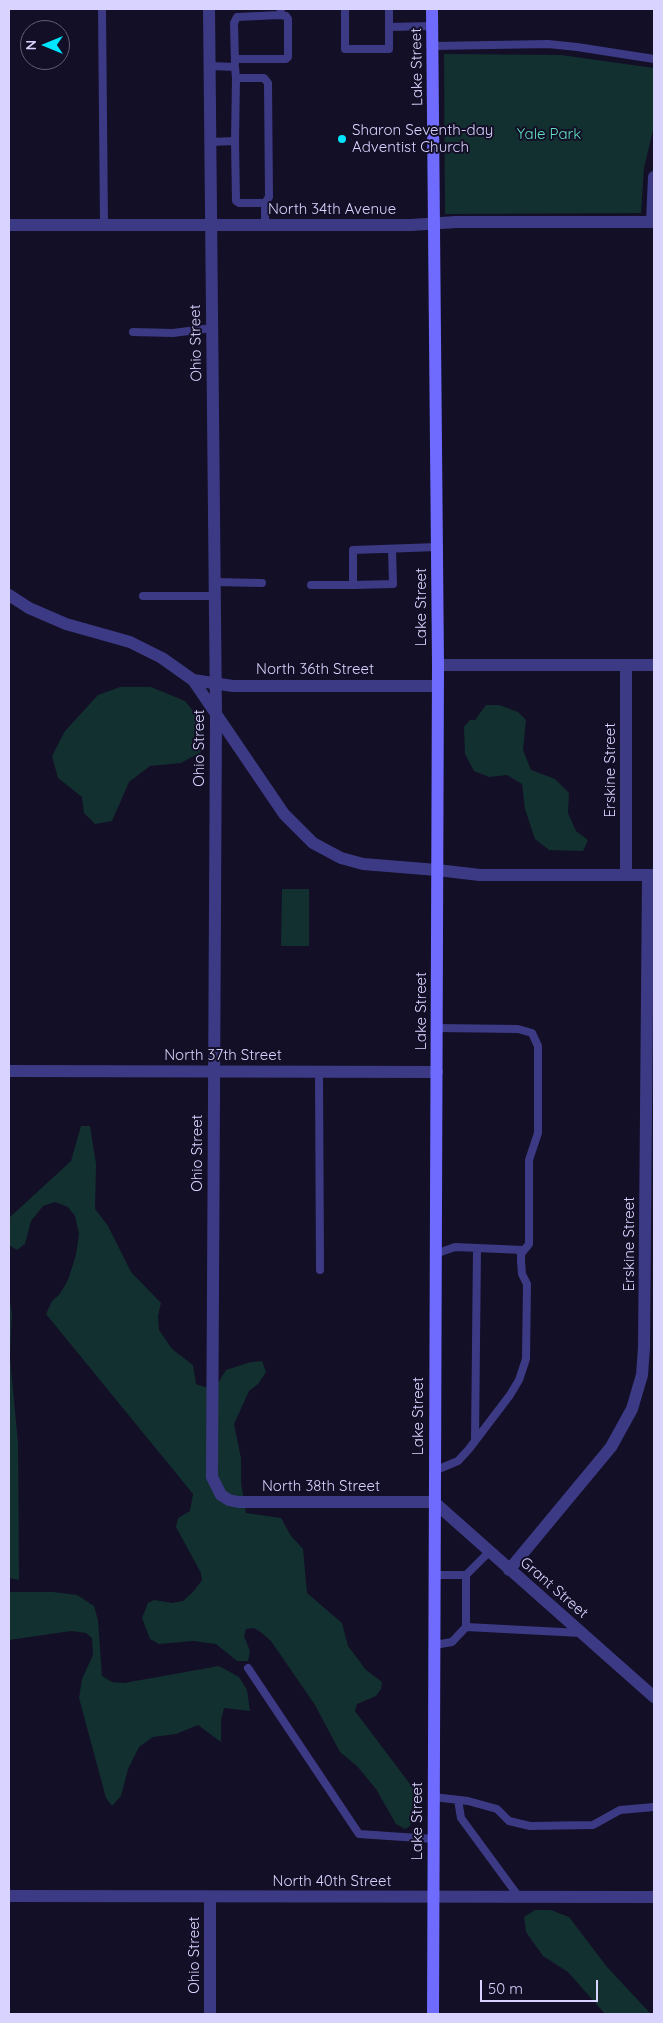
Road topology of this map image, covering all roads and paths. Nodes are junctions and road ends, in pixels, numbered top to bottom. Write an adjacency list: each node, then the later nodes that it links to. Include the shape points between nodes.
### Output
1 (102, 9): 21 (lane)
2 (210, 9): 12 (street, Ohio Street)
3 (345, 9): 8 (lane, via 345,49 389,48)
4 (389, 9): 8 (lane)
5 (432, 9): 7 (main road, Lake Street)
6 (281, 12): 11 (lane, via 237,17 234,23); 11 (lane, via 288,19 288,57)
7 (432, 26): 8 (lane); 9 (main road, Lake Street)
8 (389, 27)
9 (433, 46): 10 (lane, via 548,44); 19 (main road, Lake Street)
10 (654, 59)
11 (234, 63): 12 (lane); 13 (lane)
12 (210, 66): 15 (street, Ohio Street)
13 (236, 78): 14 (lane); 17 (lane, via 264,78 268,82 269,197)
14 (235, 141): 15 (lane); 17 (lane, via 236,200 239,203)
15 (210, 142): 22 (street, Ohio Street)
16 (654, 177): 18 (street)
17 (265, 203): 23 (lane)
18 (653, 222): 19 (street, North 34th Avenue)
19 (434, 224): 23 (street, North 34th Avenue); 26 (main road, Lake Street)
20 (9, 225): 21 (street, North 34th Avenue)
21 (104, 225): 22 (street, North 34th Avenue)
22 (211, 226): 23 (street, North 34th Avenue); 24 (street, Ohio Street)
23 (265, 226)
24 (212, 328): 25 (lane, via 173,333); 28 (street, Ohio Street)
25 (133, 332)
26 (437, 547): 27 (lane); 35 (main road, Lake Street)
27 (392, 548): 31 (lane, via 353,550); 31 (lane, via 393,584)
28 (214, 582): 29 (lane); 34 (street, Ohio Street)
29 (262, 583)
30 (311, 585): 31 (lane)
31 (353, 585)
32 (9, 595): 38 (street, via 28,608 66,624 130,642 162,658)
33 (143, 596): 34 (lane)
34 (214, 596): 39 (street, Ohio Street)
35 (438, 665): 36 (street); 40 (main road, Lake Street)
36 (626, 665): 37 (street); 43 (street, Erskine Street)
37 (654, 665)
38 (193, 680): 39 (street, North 36th Street); 41 (street)
39 (214, 683): 40 (street, North 36th Street, via 233,686); 41 (street, Ohio Street)
40 (438, 686): 42 (main road, Lake Street)
41 (216, 715): 42 (street, via 284,814 313,843 341,858 363,864); 47 (street, Ohio Street)
42 (437, 870): 43 (street, via 480,875); 45 (main road, Lake Street)
43 (626, 875): 44 (street)
44 (651, 875): 50 (street, Erskine Street)
45 (437, 1028): 49 (main road, Lake Street); 52 (lane, via 518,1029 532,1033 536,1041 538,1133 529,1160 529,1244)
46 (9, 1071): 47 (street, North 37th Street)
47 (213, 1072): 48 (street, North 37th Street); 57 (street, Ohio Street, via 211,1459)
48 (319, 1072): 49 (street, North 37th Street); 54 (lane)
49 (436, 1072): 53 (main road, Lake Street)
50 (650, 1100): 60 (street, Erskine Street, via 644,1348 637,1396 610,1447)
51 (477, 1248): 52 (lane); 53 (lane, via 455,1247); 55 (lane)
52 (523, 1250): 55 (lane, via 522,1274 527,1284 526,1359 510,1395)
53 (436, 1254): 56 (main road, Lake Street)
54 (320, 1270)
55 (475, 1442): 56 (lane, via 458,1460)
56 (434, 1471): 58 (main road, Lake Street)
57 (215, 1486): 58 (street, North 38th Street, via 221,1495 238,1502)
58 (434, 1502): 59 (street, Grant Street); 61 (main road, Lake Street)
59 (489, 1552): 60 (street, Grant Street); 62 (lane)
60 (509, 1570): 64 (street, Grant Street)
61 (434, 1575): 62 (lane); 65 (main road, Lake Street)
62 (466, 1575): 63 (lane)
63 (466, 1627): 64 (lane); 65 (lane, via 452,1642)
64 (581, 1633): 67 (street, Grant Street)
65 (435, 1645): 68 (main road, Lake Street)
66 (248, 1668): 71 (lane, via 358,1834)
67 (653, 1693)
68 (433, 1797): 69 (lane); 71 (main road, Lake Street)
69 (458, 1800): 70 (lane, via 497,1809 509,1821 530,1826 593,1825 620,1810); 75 (lane, via 461,1818)
70 (654, 1807)
71 (433, 1839): 74 (main road, Lake Street)
72 (9, 1896): 73 (street, North 40th Street)
73 (210, 1897): 74 (street, North 40th Street); 77 (street, Ohio Street)
74 (433, 1897): 75 (street, North 40th Street); 78 (main road, Lake Street)
75 (519, 1897): 76 (street, North 40th Street)
76 (654, 1897)
77 (210, 2014)
78 (433, 2014)

